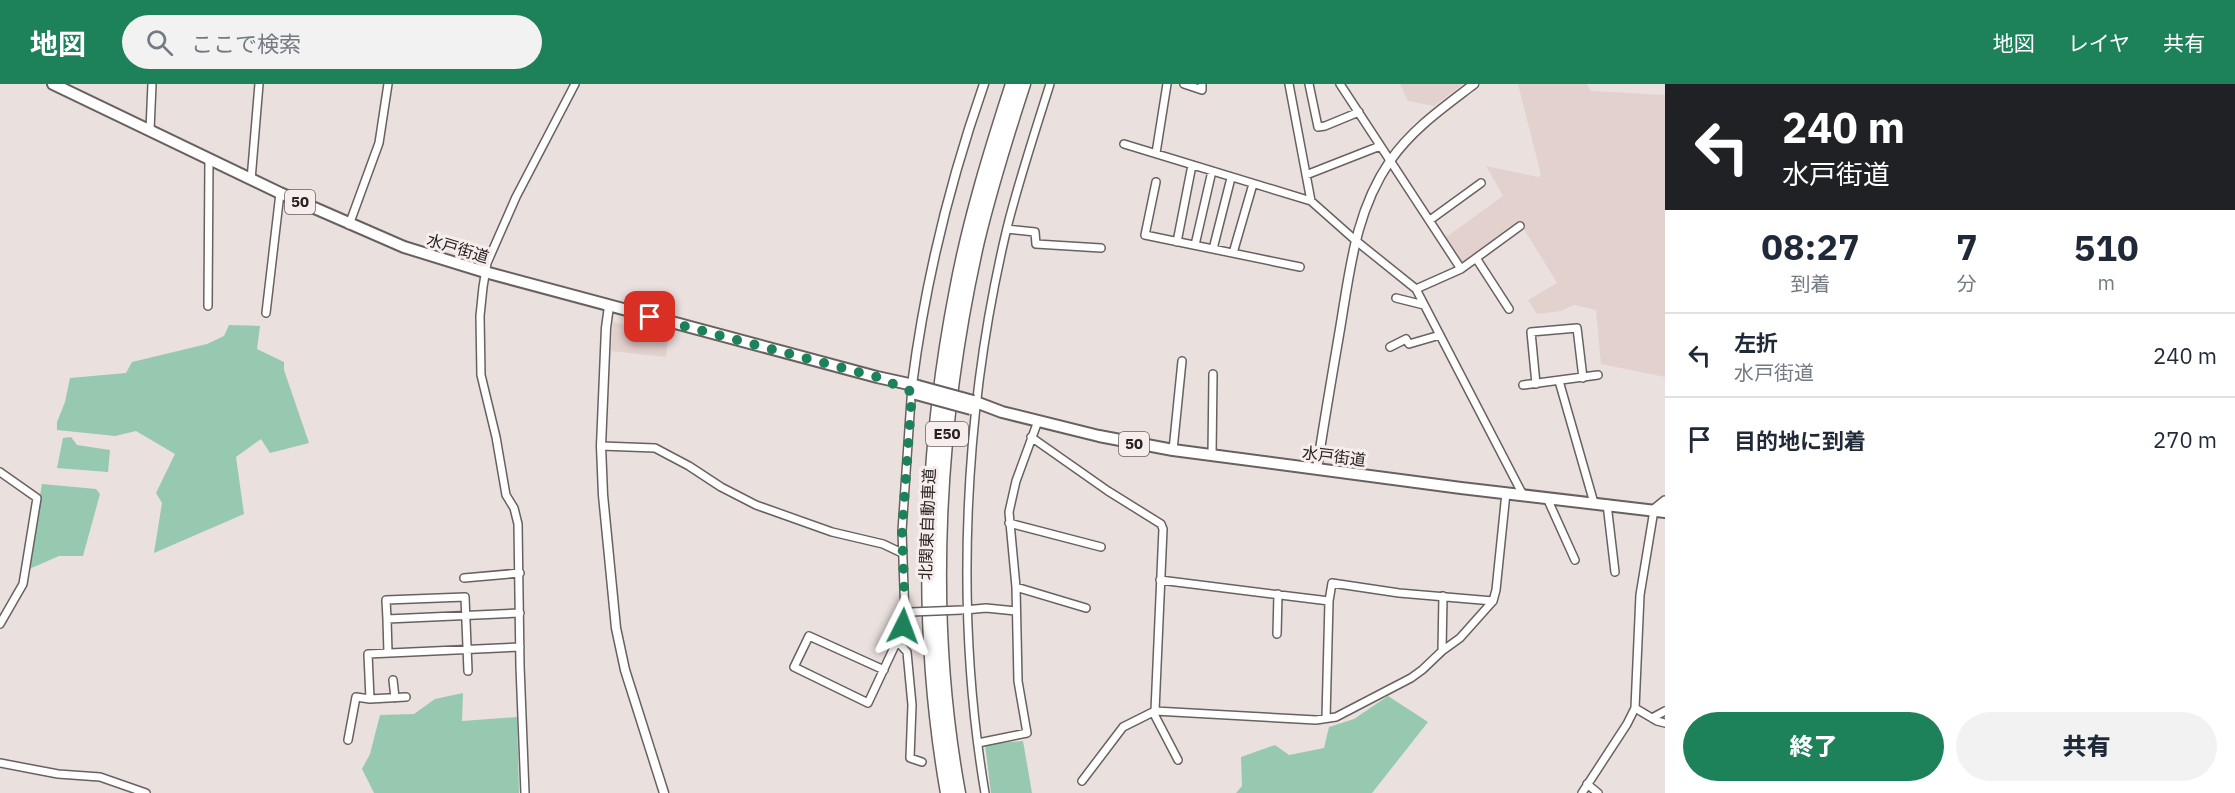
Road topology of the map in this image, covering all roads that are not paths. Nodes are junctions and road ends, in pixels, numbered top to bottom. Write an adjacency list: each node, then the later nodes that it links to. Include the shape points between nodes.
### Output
1 (53, 84): 18 (main road, 水戸街道 / 50)
2 (152, 84): 18 (street)
3 (259, 84): 28 (street)
4 (388, 84): 35 (street, via 379,143)
5 (575, 84): 47 (street, via 516,196)
6 (984, 84): 64 (street, via 944,217 926,298)
7 (1012, 84): 129 (highway, 北関東自動車道 / E50, via 982,180 956,290 936,428 931,502 931,628)
8 (1024, 84): 130 (highway, 北関東自動車道 / E50, via 978,241 956,356 947,431 942,627 949,728)
9 (1050, 84): 37 (street)
10 (1167, 84): 21 (street)
11 (1184, 84): 12 (street, via 1202,90)
12 (1202, 84)
13 (1289, 84): 26 (street)
14 (1309, 84): 17 (street, via 1318,127)
15 (1340, 84): 17 (street)
16 (1474, 84): 23 (street, via 1418,128)
17 (1359, 112): 20 (street)
18 (150, 130): 22 (main road, 水戸街道 / 50)
19 (1124, 144): 21 (street)
20 (1380, 146): 23 (street); 26 (street)
21 (1156, 153): 24 (street)
22 (209, 159): 28 (main road, 水戸街道 / 50); 51 (street)
23 (1390, 161): 34 (street); 38 (street, via 1366,203)
24 (1192, 165): 25 (street); 39 (street)
25 (1212, 171): 27 (street); 40 (street)
26 (1306, 175): 33 (street)
27 (1231, 178): 31 (street); 42 (street)
28 (251, 180): 32 (main road, 水戸街道 / 50)
29 (1156, 182): 39 (street, via 1145,235)
30 (1481, 183): 34 (street)
31 (1252, 184): 33 (street); 43 (street)
32 (280, 193): 35 (main road, 水戸街道 / 50); 54 (street)
33 (1311, 201): 38 (street)
34 (1430, 220): 46 (street)
35 (349, 225): 47 (main road, 水戸街道 / 50, via 426,255)
36 (1520, 226): 44 (street)
37 (1007, 229): 41 (street, via 1035,232 1036,244); 65 (street)
38 (1354, 240): 48 (street); 71 (street)
39 (1177, 242): 40 (street)
40 (1195, 245): 42 (street)
41 (1101, 248)
42 (1213, 249): 43 (street)
43 (1233, 253): 45 (street)
44 (1476, 258): 46 (street); 53 (street)
45 (1300, 267)
46 (1461, 269): 48 (street)
47 (485, 272): 52 (main road, 水戸街道 / 50); 85 (street, via 480,316 481,375 506,495 518,524)
48 (1416, 289): 50 (street)
49 (1396, 298): 50 (street)
50 (1424, 305): 55 (street)
51 (208, 306)
52 (609, 306): 64 (main road, 水戸街道 / 50); 68 (street)
53 (1509, 309)
54 (266, 313)
55 (1440, 335): 56 (street, via 1409,344 1406,339); 74 (street)
56 (1390, 347)
57 (1182, 361): 69 (street)
58 (1212, 374): 70 (street)
59 (1598, 375): 60 (street)
60 (1583, 378): 61 (street); 62 (street, via 1577,328 1531,332)
61 (1559, 381): 62 (street); 77 (street)
62 (1536, 384): 63 (street)
63 (1523, 385)
64 (915, 389): 65 (main road, 水戸街道 / 50, bridge); 82 (street, via 903,491)
65 (975, 406): 66 (main road, 水戸街道 / 50); 94 (street)
66 (1038, 421): 67 (street); 69 (main road, 水戸街道 / 50)
67 (1031, 437): 80 (street, via 1010,502); 87 (street, via 1161,524)
68 (601, 446): 82 (street, via 655,448 756,505); 128 (street, via 619,648)
69 (1173, 450): 70 (main road, 水戸街道 / 50)
70 (1212, 455): 71 (main road, 水戸街道 / 50)
71 (1317, 469): 73 (main road, 水戸街道 / 50)
72 (0, 472): 100 (street, via 37,498 23,584)
73 (1506, 493): 74 (main road, 水戸街道 / 50); 92 (street)
74 (1522, 495): 75 (main road, 水戸街道 / 50)
75 (1547, 498): 77 (main road, 水戸街道 / 50); 83 (street)
76 (1665, 501): 79 (main road)
77 (1594, 503): 78 (main road, 水戸街道 / 50)
78 (1607, 504): 79 (main road, 水戸街道 / 50); 84 (street)
79 (1660, 511): 113 (street, via 1640,595)
80 (1010, 522): 81 (street); 88 (street)
81 (1101, 547)
82 (903, 553): 96 (street)
83 (1575, 560)
84 (1615, 572)
85 (520, 573): 86 (street); 97 (street)
86 (464, 578)
87 (1160, 580): 89 (street); 114 (street)
88 (1016, 587): 93 (street); 95 (street)
89 (1278, 594): 91 (street); 101 (street)
90 (1443, 596): 91 (street, via 1332,583); 92 (street); 105 (street)
91 (1329, 601): 116 (street)
92 (1493, 601): 105 (street, via 1460,638)
93 (1086, 608)
94 (965, 610): 95 (street); 96 (street, bridge); 120 (street)
95 (1016, 611): 120 (street, via 1017,681 1027,734)
96 (908, 612): 102 (street)
97 (520, 613): 98 (street); 103 (street)
98 (466, 615): 99 (street); 99 (street, via 465,597 386,600); 104 (street)
99 (387, 619): 106 (street)
100 (0, 624)
101 (1277, 634)
102 (897, 641): 107 (street); 122 (street, via 907,652 912,705 910,758)
103 (520, 647): 104 (street); 127 (street)
104 (467, 650): 106 (street); 108 (street)
105 (1442, 651): 116 (street, via 1411,678 1336,717)
106 (388, 653): 112 (street, via 368,654)
107 (884, 670): 107 (street, via 809,636 794,668 868,703)
108 (468, 671)
109 (393, 680): 111 (street)
110 (406, 697): 111 (street)
111 (395, 698): 112 (street)
112 (370, 699): 119 (street, via 356,697)
113 (1635, 708): 117 (street); 125 (street)
114 (1154, 711): 116 (street); 121 (street); 124 (street, via 1123,727)
115 (1665, 711): 117 (street)
116 (1326, 718)
117 (1652, 718): 118 (street)
118 (1665, 723)
119 (348, 740)
120 (978, 743): 131 (street)
121 (1178, 760)
122 (922, 762)
123 (0, 763): 126 (street, via 100,777)
124 (1082, 780)
125 (1587, 784): 132 (street); 133 (street)
126 (146, 793)
127 (525, 793)
128 (664, 793)
129 (947, 793)
130 (959, 793)
131 (985, 793)
132 (1582, 793)
133 (1598, 793)

